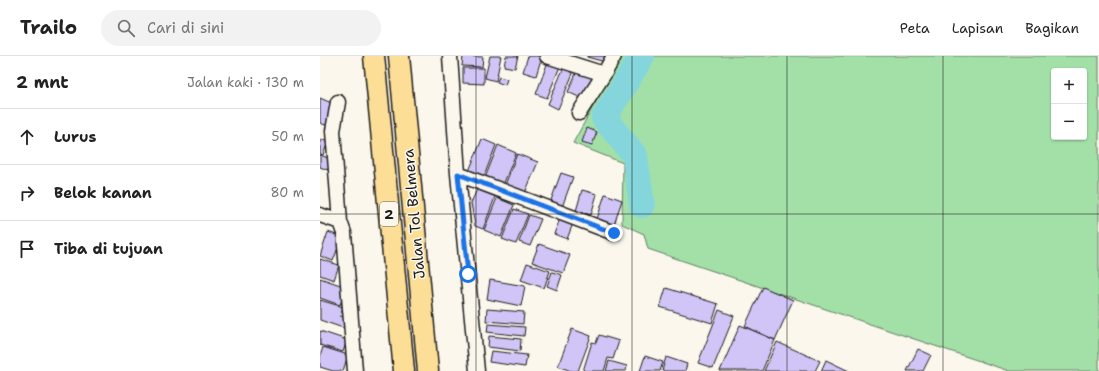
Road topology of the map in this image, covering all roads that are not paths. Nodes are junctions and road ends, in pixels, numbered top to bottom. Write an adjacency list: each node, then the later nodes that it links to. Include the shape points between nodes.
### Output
1 (374, 56): 15 (highway, Jalan Tol Belmera / 2)
2 (399, 56): 16 (highway, Jalan Tol Belmera / 2)
3 (450, 56): 9 (street)
4 (547, 56): 6 (street)
5 (614, 56): 6 (street)
6 (604, 74): 8 (street)
7 (338, 102): 11 (street, via 333,131)
8 (579, 113)
9 (458, 174): 12 (street); 13 (street)
10 (320, 215): 11 (street)
11 (340, 222): 14 (street, via 344,233)
12 (614, 233)
13 (481, 370)
14 (355, 371)
15 (404, 371)
16 (428, 371)

